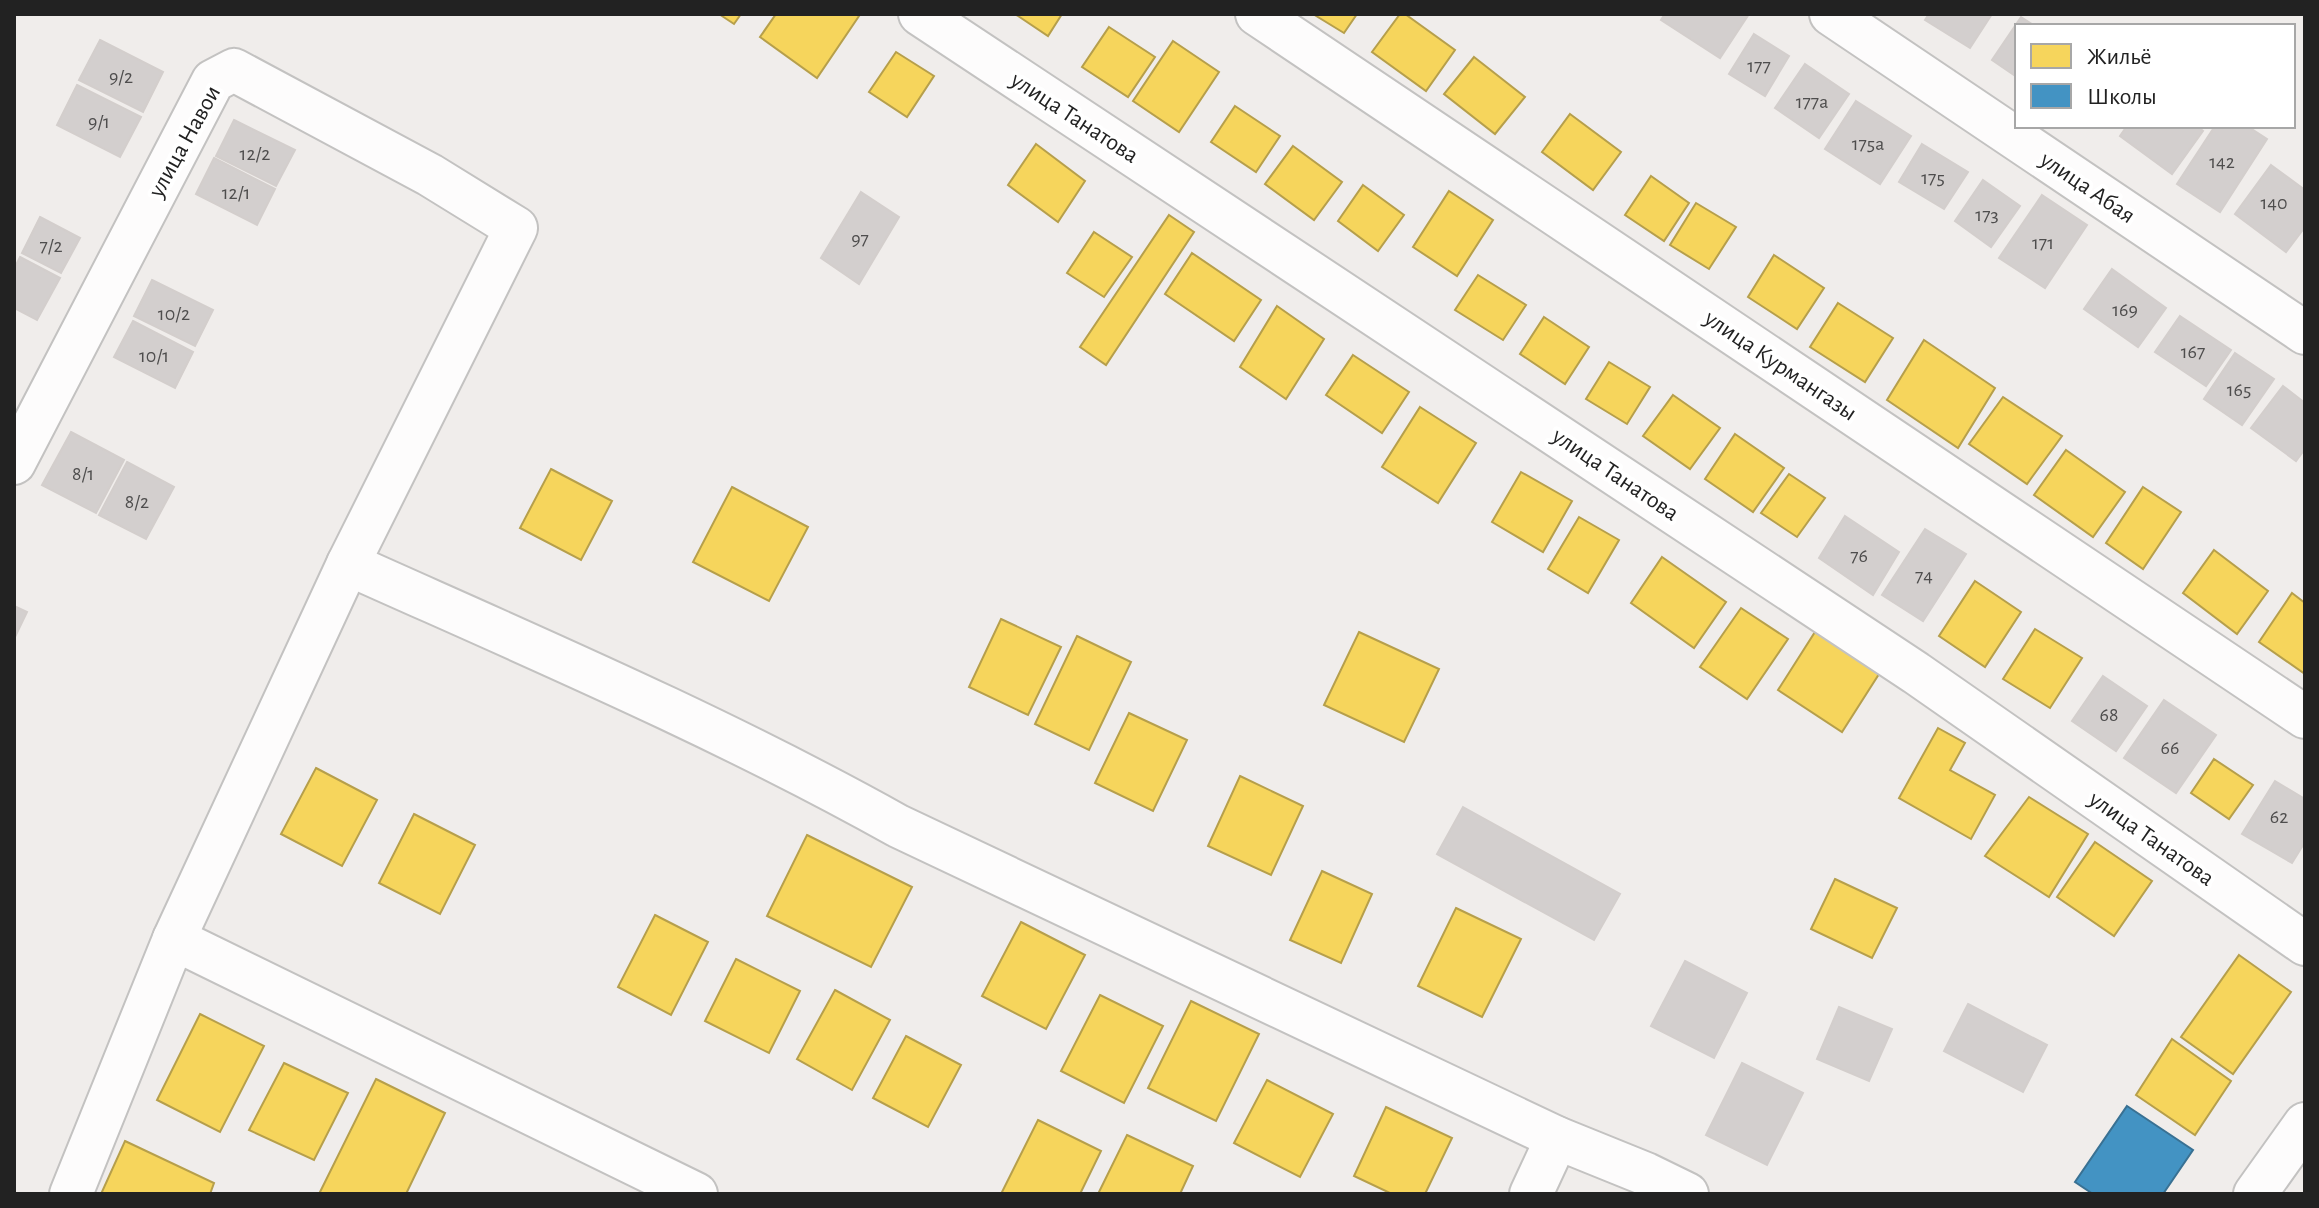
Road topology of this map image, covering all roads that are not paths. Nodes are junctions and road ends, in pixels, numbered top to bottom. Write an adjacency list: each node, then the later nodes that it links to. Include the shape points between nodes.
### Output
1 (920, 14): 9 (street, улица Танатова, via 1916,673)
2 (1257, 14): 7 (street, улица Курмангазы)
3 (1831, 14): 4 (street, улица Абая)
4 (2305, 333)
5 (14, 463): 6 (street, улица Навои, via 213,81 234,70 430,175 516,228)
6 (348, 564): 8 (street); 11 (street, via 653,701 898,826)
7 (2305, 717)
8 (174, 939): 12 (street); 13 (street)
9 (2305, 944)
10 (2305, 1124): 16 (street)
11 (1557, 1138): 14 (street); 15 (street)
12 (71, 1194)
13 (696, 1194)
14 (1531, 1194)
15 (1687, 1194)
16 (2255, 1194)

